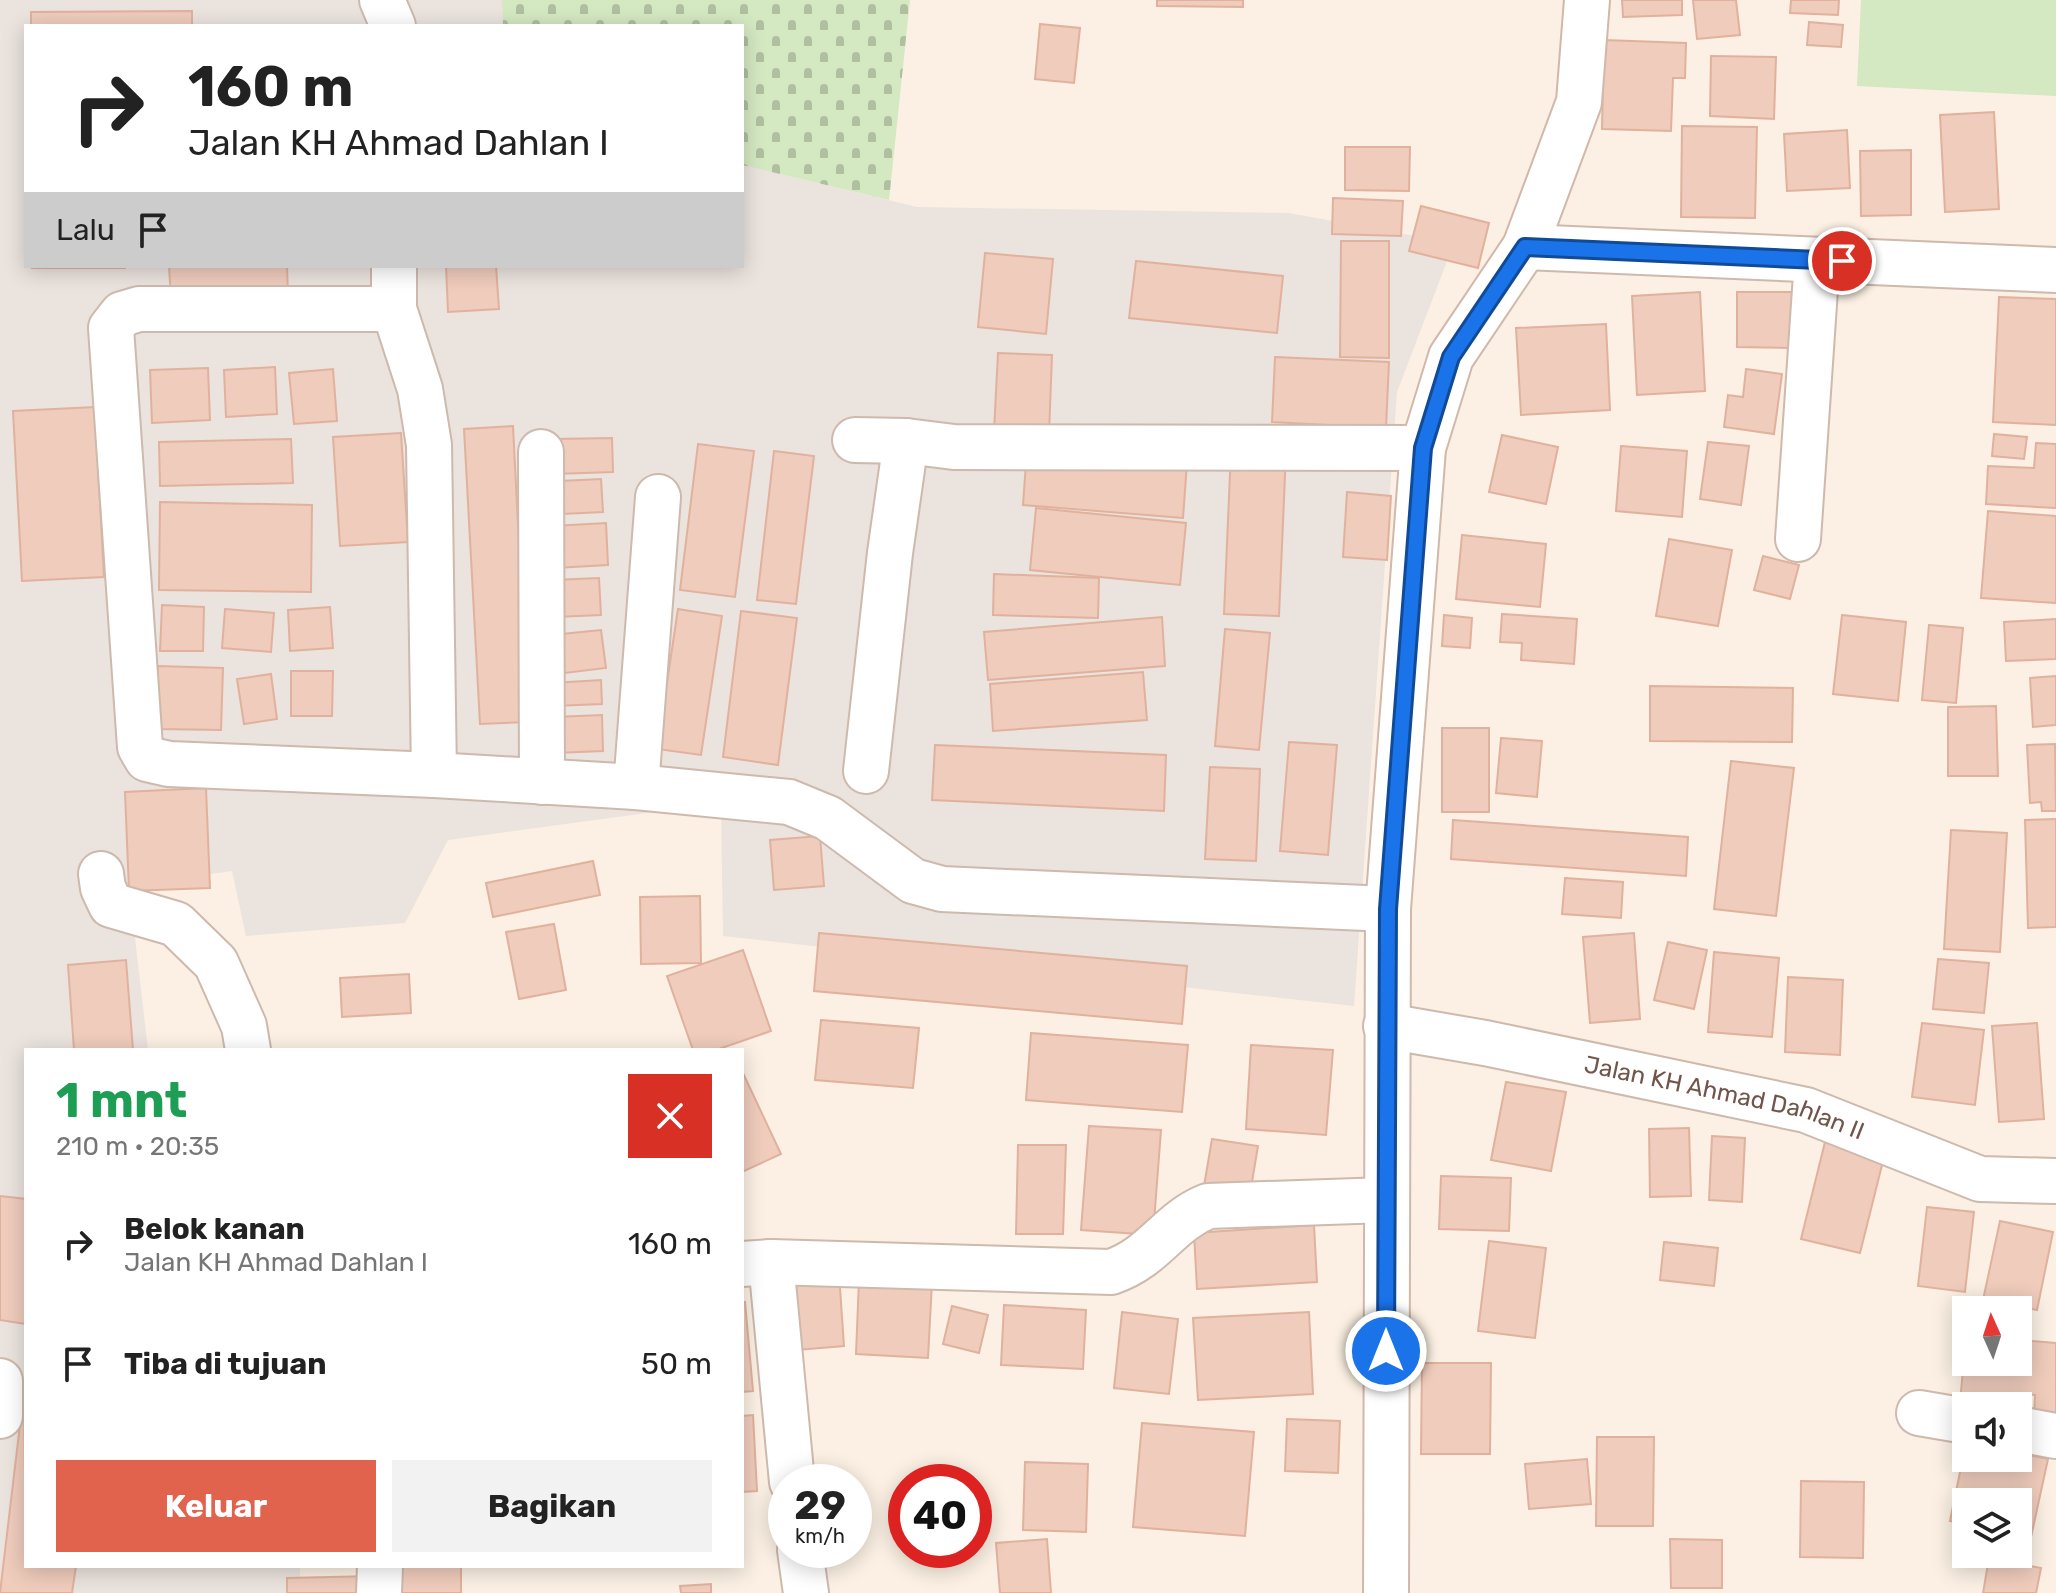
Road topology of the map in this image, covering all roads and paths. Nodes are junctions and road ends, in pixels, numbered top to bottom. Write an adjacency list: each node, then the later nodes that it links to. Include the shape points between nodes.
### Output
1 (382, 0): 3 (street)
2 (1587, 0): 4 (street, via 1579,102)
3 (392, 24)
4 (1525, 247): 5 (street); 11 (street, via 1451,357)
5 (1817, 260): 7 (street); 14 (street)
6 (394, 268): 8 (street)
7 (2056, 270)
8 (394, 309): 16 (street, via 420,389 429,445); 16 (street, via 139,309 122,314 111,328 140,747 147,759 169,764)
9 (855, 440): 10 (street)
10 (906, 441): 11 (street, via 954,447); 15 (street)
11 (1423, 448): 20 (street)
12 (541, 452): 17 (street)
13 (658, 497): 18 (street)
14 (1798, 539)
15 (866, 771)
16 (434, 775): 17 (street)
17 (542, 782): 18 (street)
18 (636, 787): 20 (street, via 789,802 828,818 913,881 942,889)
19 (101, 874): 22 (street, via 111,905 176,924 216,963 244,1026)
20 (1388, 909): 21 (street)
21 (1386, 1026): 23 (street, Jalan KH Ahmad Dahlan II, via 1806,1110 1980,1179); 24 (street)
22 (248, 1048)
23 (2056, 1181)
24 (1386, 1200): 25 (street, via 1208,1206 1190,1213 1131,1265 1111,1272); 37 (street)
25 (756, 1263): 32 (street)
26 (0, 1381): 28 (street)
27 (1919, 1413): 29 (street)
28 (0, 1416)
29 (1952, 1419)
30 (2032, 1432): 31 (street)
31 (2056, 1436)
32 (789, 1464)
33 (380, 1568): 35 (street)
34 (803, 1568): 36 (street)
35 (379, 1593)
36 (806, 1593)
37 (1386, 1593)

